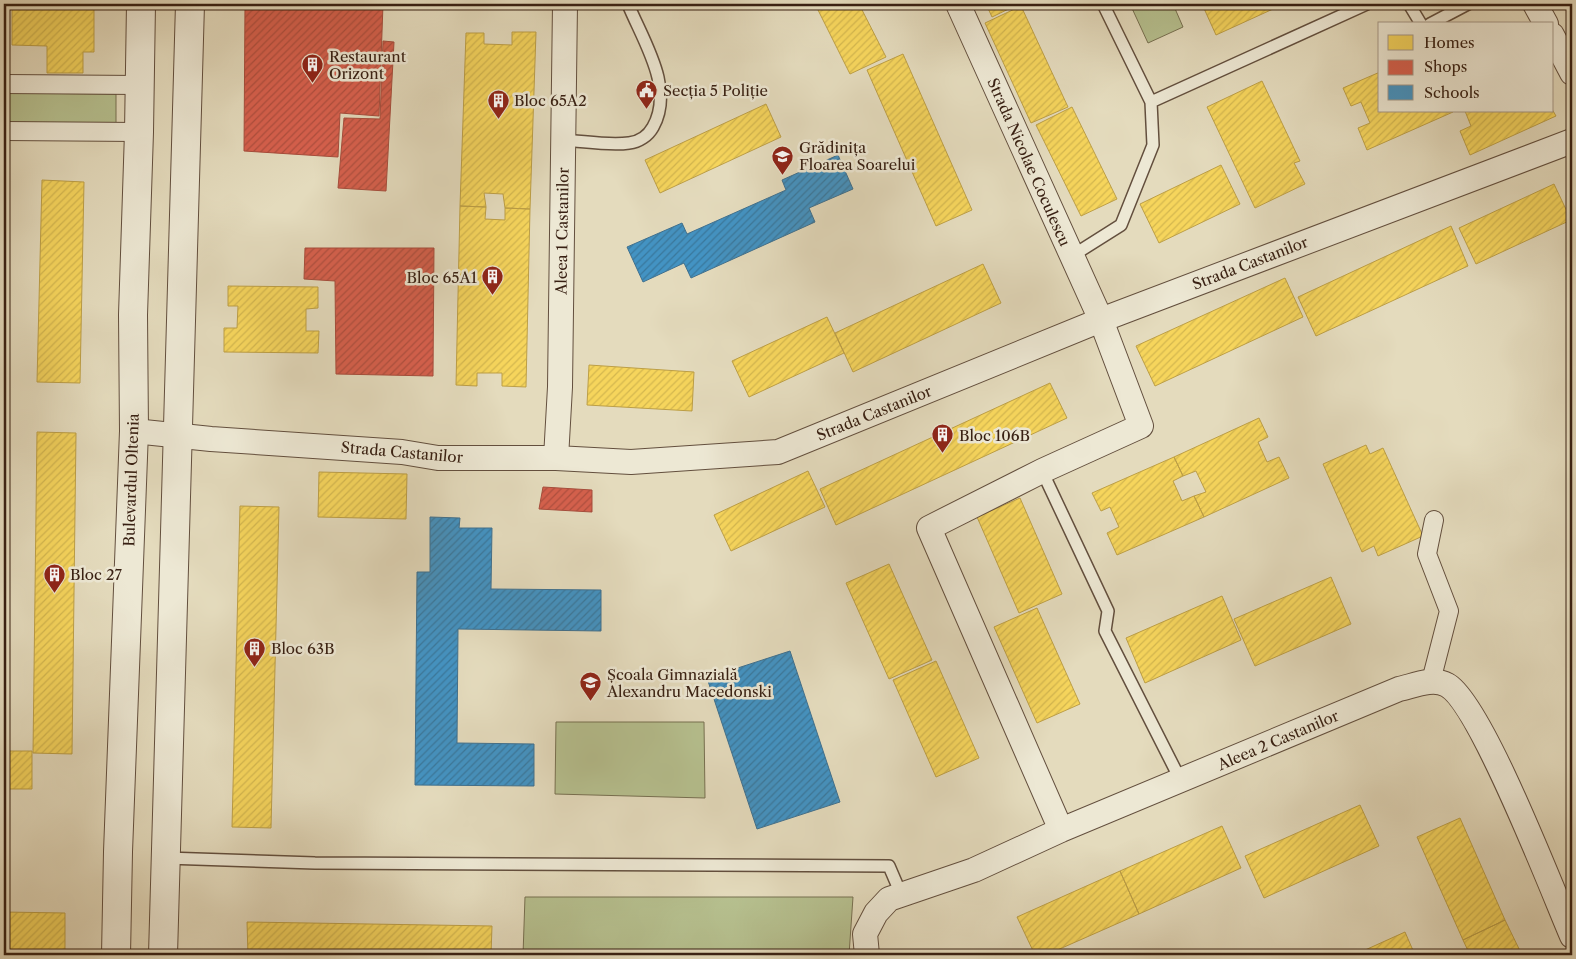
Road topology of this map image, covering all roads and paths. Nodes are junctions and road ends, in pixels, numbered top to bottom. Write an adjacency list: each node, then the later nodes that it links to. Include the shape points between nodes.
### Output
1 (141, 4): 17 (street, Bulevardul Oltenia)
2 (190, 4): 26 (street)
3 (565, 4): 21 (street, Aleea 1 Castanilor)
4 (628, 4): 21 (lane, via 661,86 662,104 658,118 642,140 629,143)
5 (958, 4): 23 (street, Strada Nicolae Coculescu)
6 (1103, 4): 18 (lane)
7 (1367, 4): 18 (lane)
8 (1409, 4): 11 (lane)
9 (1468, 4): 12 (lane)
10 (1535, 4): 13 (street)
11 (1421, 22)
12 (1434, 22)
13 (1545, 22)
14 (1554, 39): 15 (street)
15 (1572, 73)
16 (4, 84): 17 (street)
17 (140, 85): 20 (street, Bulevardul Oltenia)
18 (1151, 102): 23 (lane, via 1153,145 1121,225)
19 (4, 131): 20 (street)
20 (139, 132): 25 (street, Bulevardul Oltenia, via 133,314)
21 (563, 140): 27 (street, Aleea 1 Castanilor)
22 (1572, 141): 24 (street, Strada Castanilor)
23 (1072, 256): 24 (street, Strada Nicolae Coculescu)
24 (1101, 320): 27 (street, Strada Castanilor, via 778,452 631,462); 28 (street, Strada Nicolae Coculescu, via 1141,426)
25 (134, 431): 26 (street, Strada Castanilor); 37 (street, Bulevardul Oltenia)
26 (178, 434): 27 (street, Strada Castanilor, via 402,452 438,458); 33 (street)
27 (556, 458)
28 (1042, 471): 31 (lane, via 1108,611 1105,631); 32 (street, via 929,528)
29 (1434, 520): 30 (street, via 1427,554 1449,610)
30 (1431, 682): 31 (street, Aleea 2 Castanilor, via 1399,689); 35 (street, via 1448,685 1465,703 1486,737)
31 (1181, 781): 32 (street, Aleea 2 Castanilor)
32 (1061, 830): 34 (street, Aleea 2 Castanilor, via 974,870)
33 (166, 858): 34 (lane, via 315,863 889,866); 38 (street)
34 (901, 894): 36 (street, Aleea 2 Castanilor, via 889,899 876,913)
35 (1572, 936)
36 (866, 945)
37 (116, 955)
38 (163, 955)

